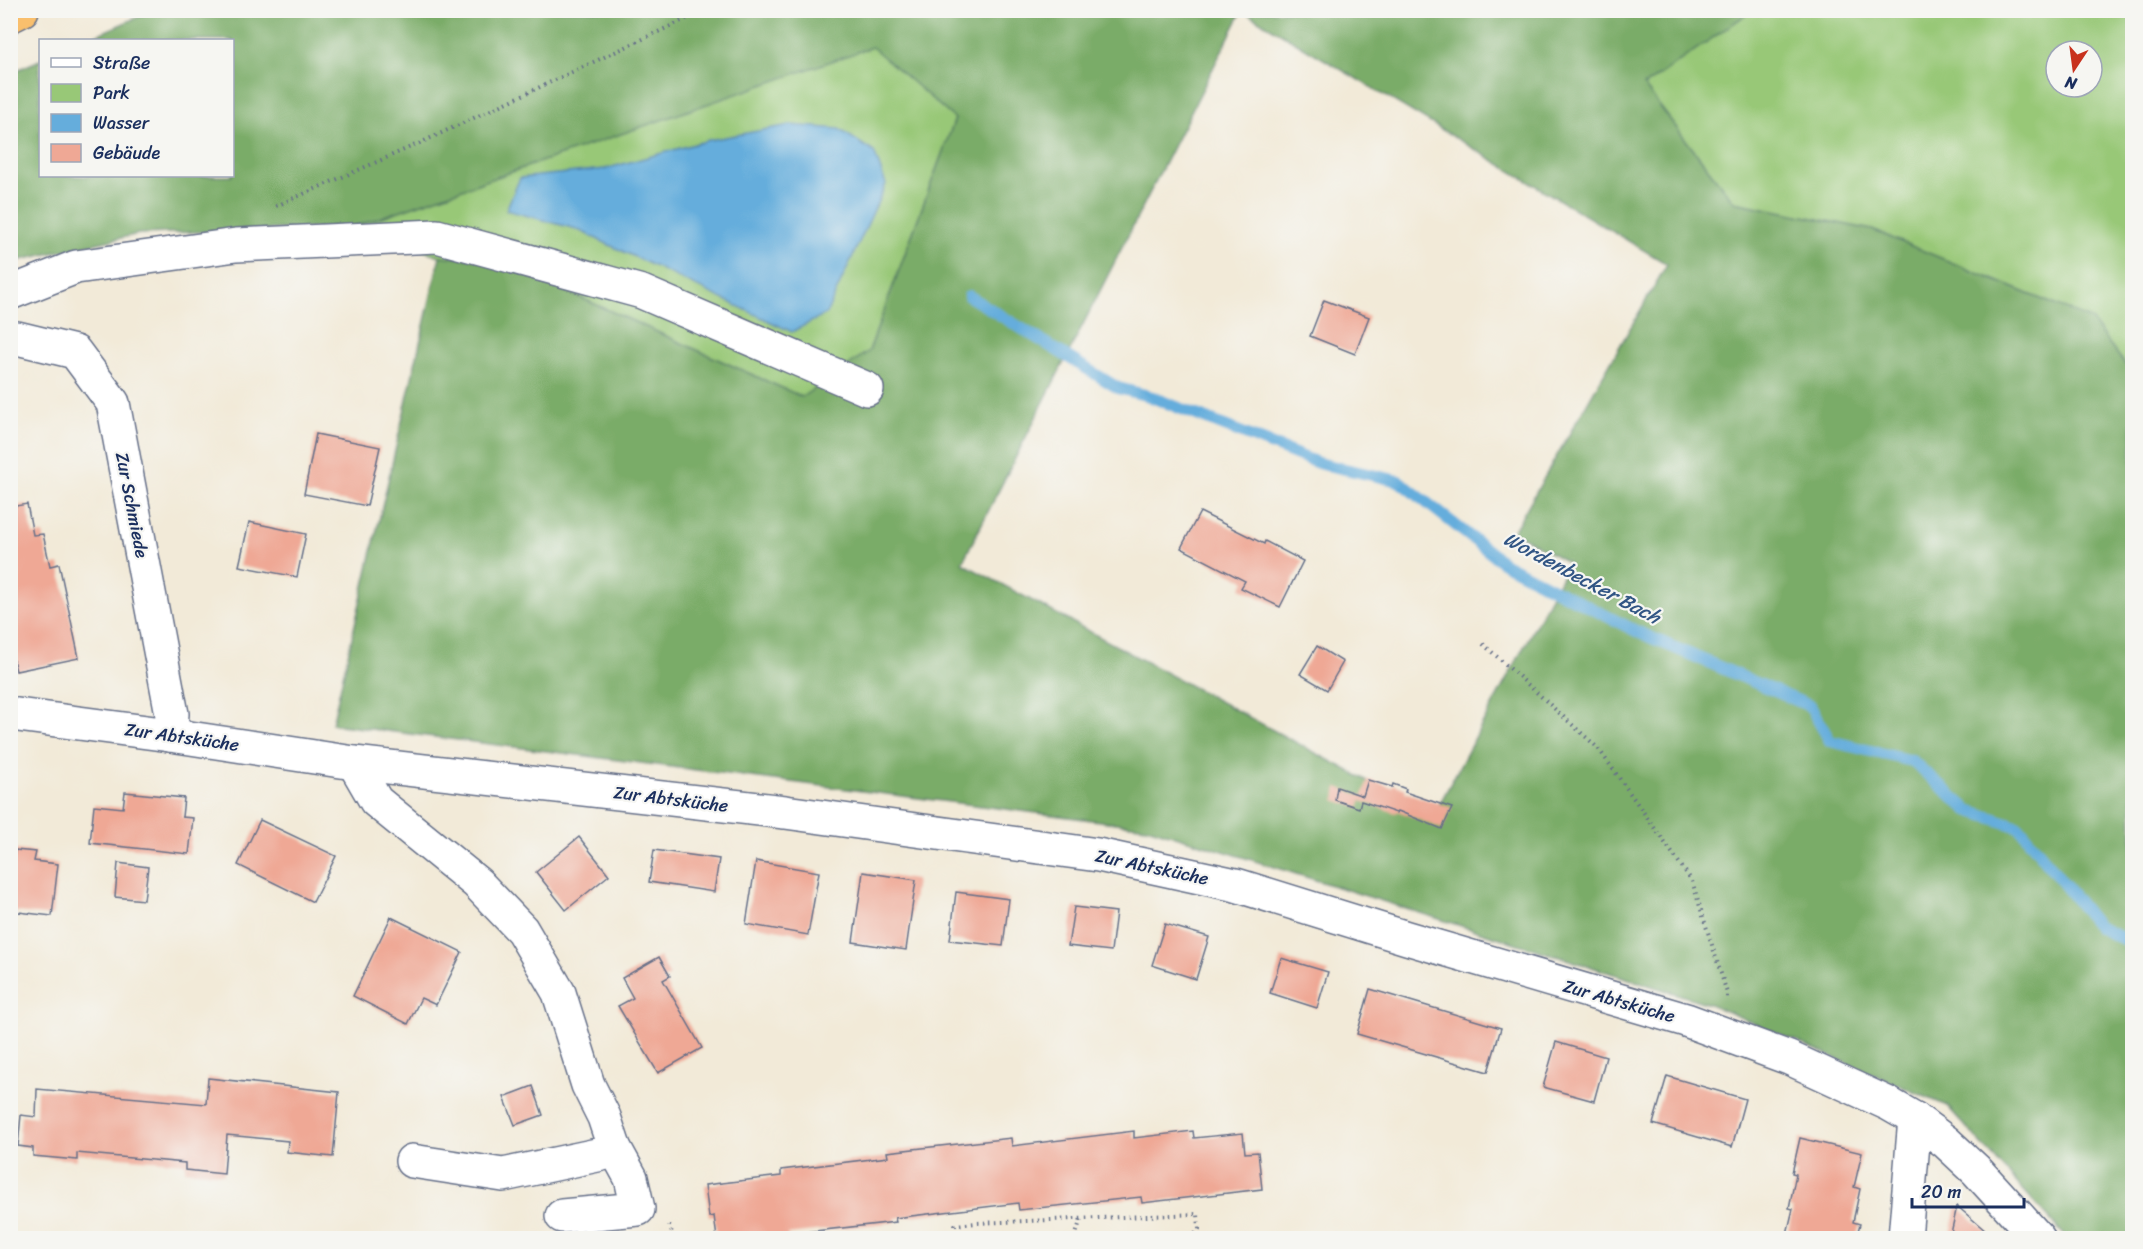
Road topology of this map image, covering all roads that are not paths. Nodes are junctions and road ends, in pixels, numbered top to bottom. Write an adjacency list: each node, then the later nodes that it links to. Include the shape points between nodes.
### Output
1 (22, 10): 2 (highway)
2 (10, 16)
3 (10, 293): 5 (street, via 76,267 236,245 437,236 642,292)
4 (10, 339): 7 (street, Zur Schmiede, via 75,352 113,403 172,714)
5 (867, 388)
6 (10, 714): 7 (street, Zur Abtsküche)
7 (170, 735): 8 (street, Zur Abtsküche)
8 (354, 763): 9 (street, Zur Abtsküche, via 785,812 1098,855 1236,885 1686,1020 1790,1058); 10 (street, via 376,801 477,883 522,930 558,993 588,1085)
9 (1915, 1119): 13 (street); 14 (street, Zur Abtsküche, via 1976,1170)
10 (614, 1148): 11 (street, via 602,1154 503,1174); 12 (street, via 631,1178 638,1209)
11 (412, 1161)
12 (561, 1216)
13 (1905, 1239)
14 (2038, 1239)

